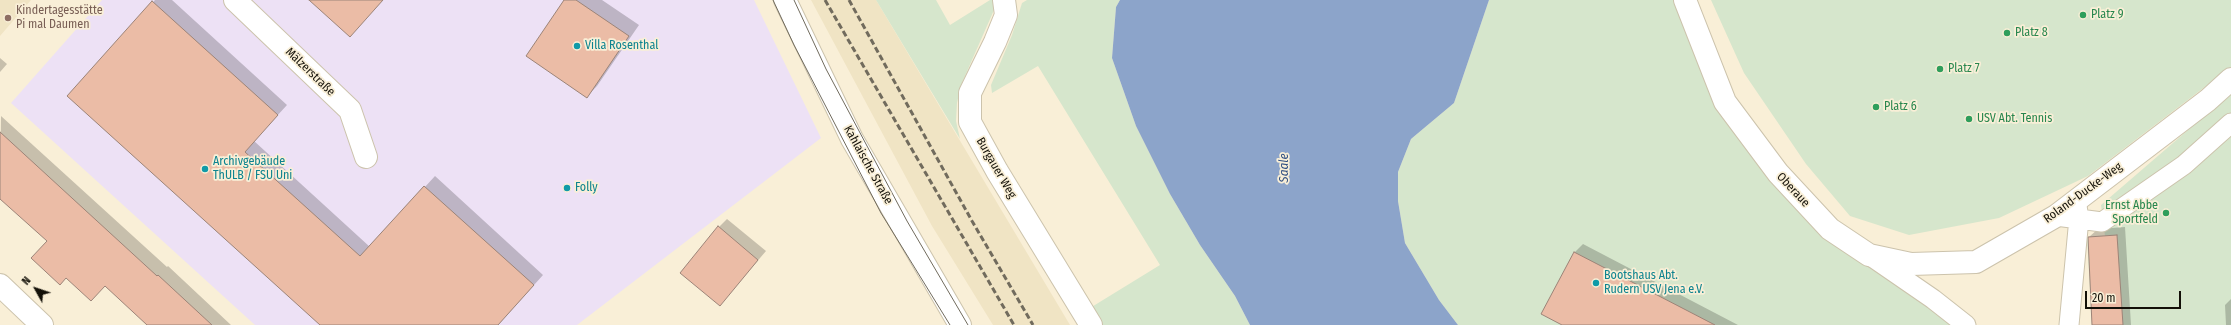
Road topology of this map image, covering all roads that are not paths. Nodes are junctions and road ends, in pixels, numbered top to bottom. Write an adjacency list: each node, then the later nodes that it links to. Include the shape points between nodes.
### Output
1 (234, 0): 7 (street, Mälzerstraße, via 350,110)
2 (785, 0): 12 (street, Kahlaische Straße, via 852,139)
3 (1004, 0): 13 (street, Burgauer Weg, via 1006,15 970,93 970,122)
4 (1685, 0): 9 (street, Oberaue, via 1725,102 1778,173 1824,223)
5 (2231, 79): 8 (street, Roland-Ducke-Weg)
6 (2231, 123): 8 (lane, via 2184,165 2102,222)
7 (366, 157)
8 (2077, 209): 9 (street, Roland-Ducke-Weg, via 2056,216 1976,262 1911,264); 15 (lane)
9 (1869, 255): 14 (lane, Oberaue)
10 (0, 285): 11 (street)
11 (42, 325)
12 (960, 325)
13 (1091, 325)
14 (1966, 325)
15 (2069, 325)

